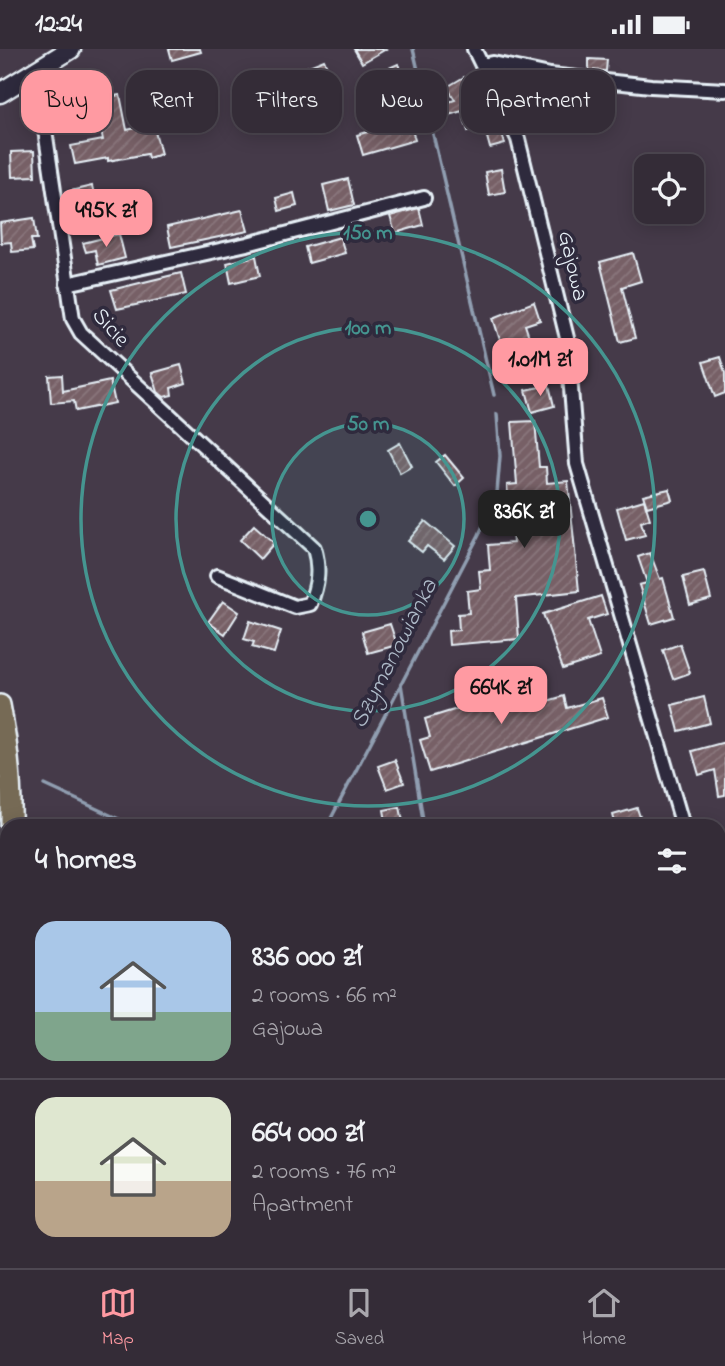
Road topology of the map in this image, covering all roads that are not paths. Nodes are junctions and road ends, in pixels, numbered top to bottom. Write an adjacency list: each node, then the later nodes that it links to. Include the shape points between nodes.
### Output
1 (71, 49): 4 (main road)
2 (474, 49): 3 (street, Gajowa)
3 (483, 65): 6 (street, via 651,86); 14 (street, Gajowa, via 522,152 567,338 577,464)
4 (38, 70)
5 (21, 80): 7 (main road)
6 (725, 90)
7 (0, 93)
8 (45, 133): 10 (street, Sicie)
9 (424, 198): 10 (street)
10 (67, 284): 11 (street, Sicie, via 73,319 81,333 314,548 319,565 310,604 295,607)
11 (218, 576)
12 (0, 705): 13 (main road, via 8,746)
13 (11, 819)
14 (681, 819)

